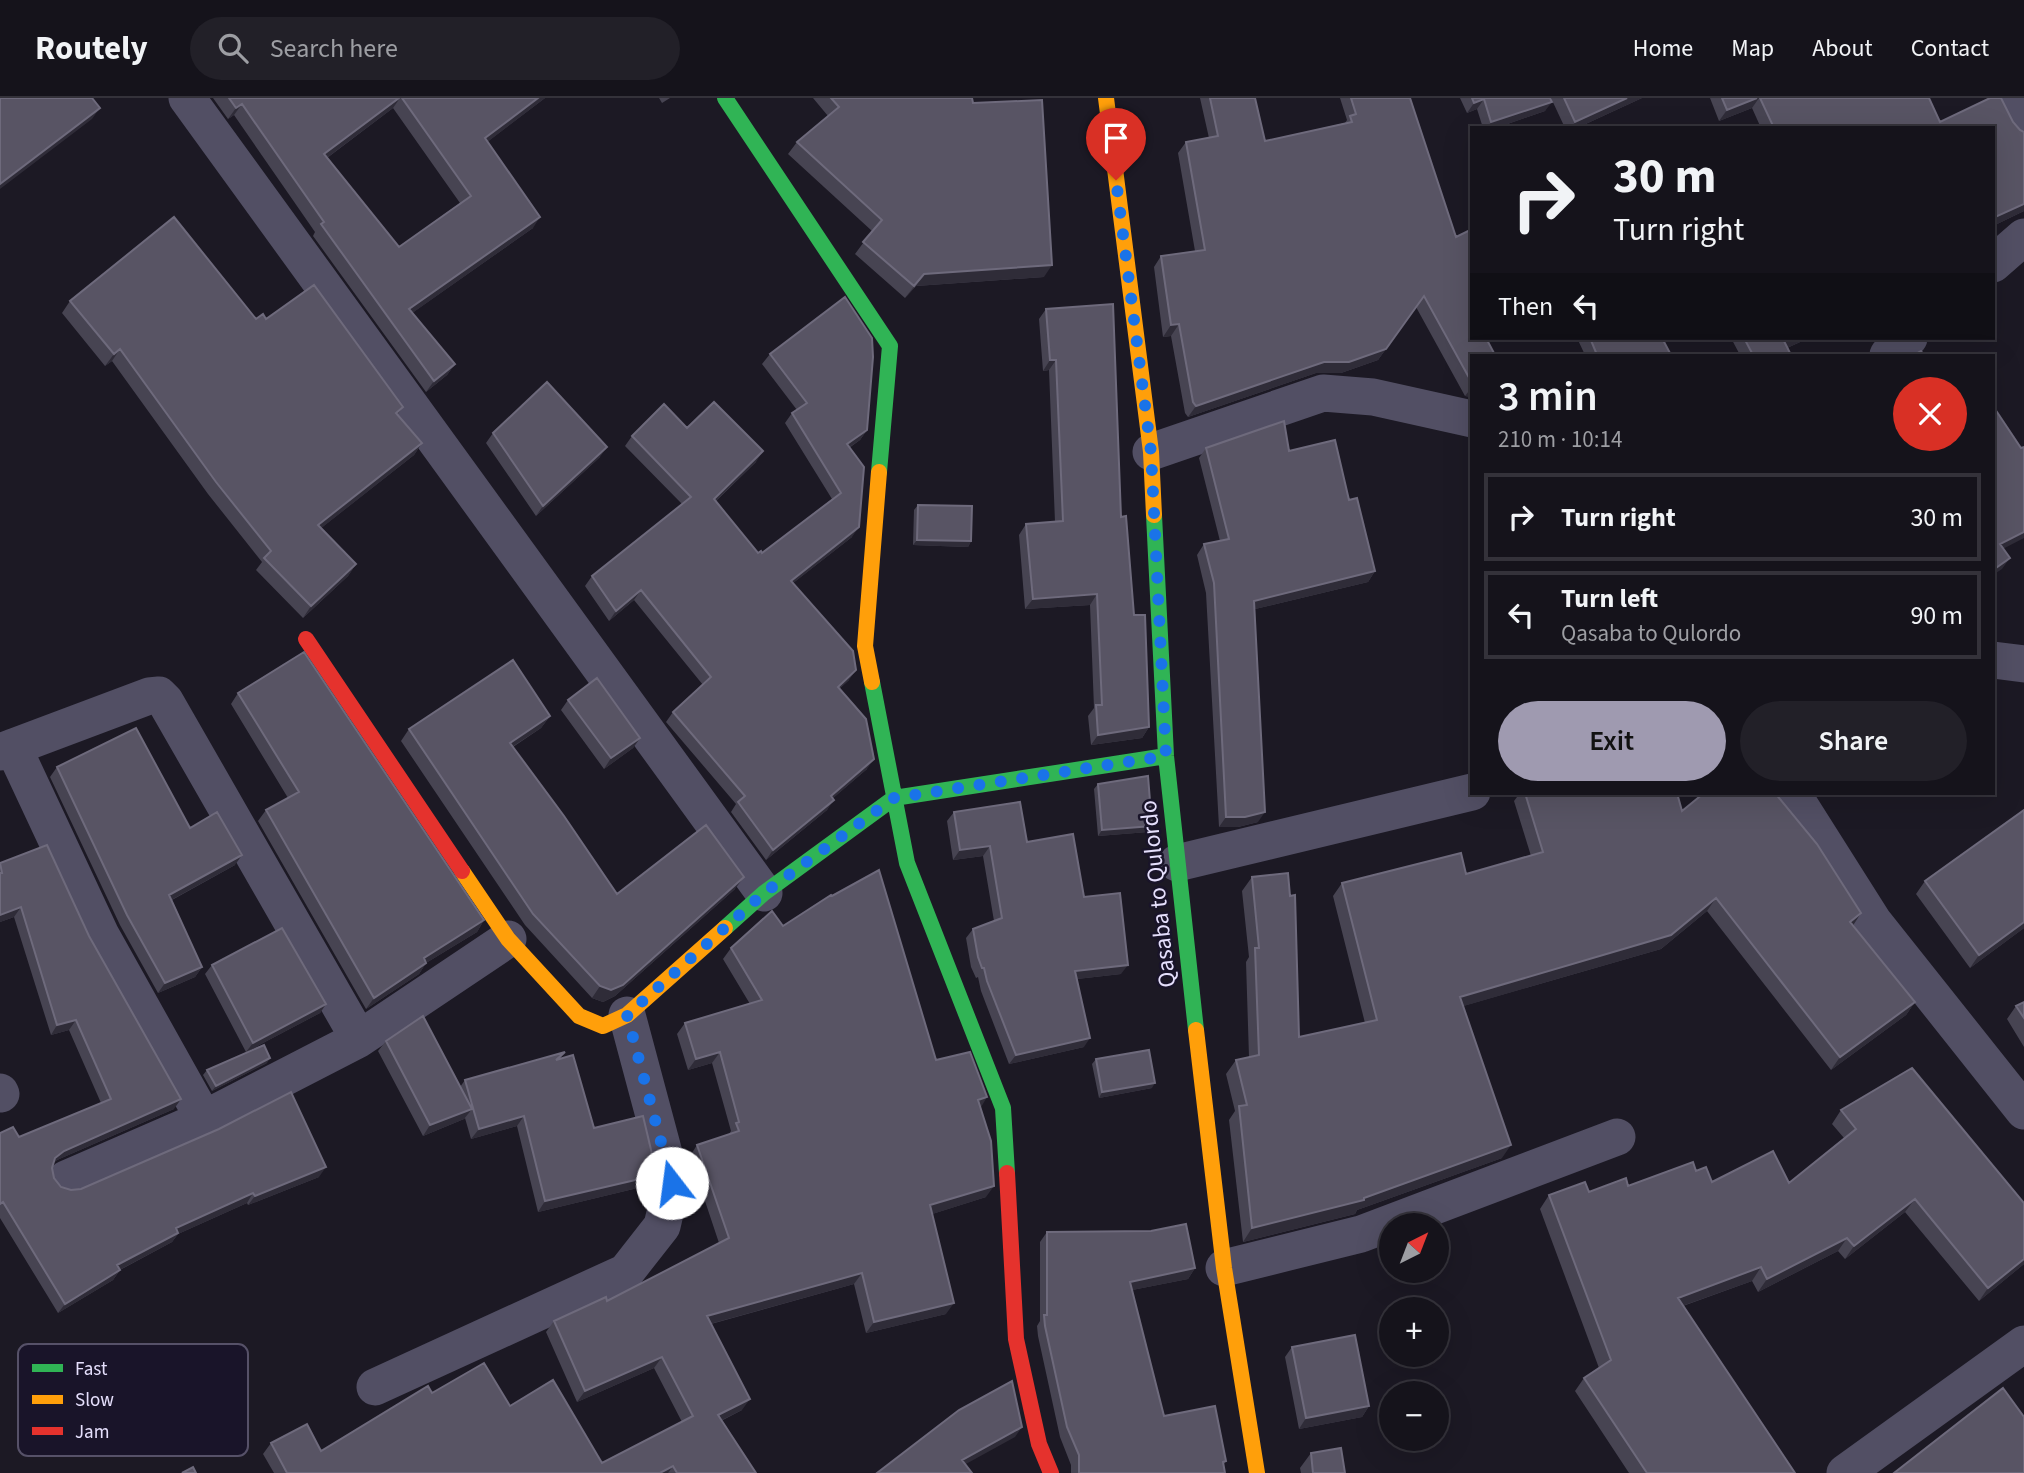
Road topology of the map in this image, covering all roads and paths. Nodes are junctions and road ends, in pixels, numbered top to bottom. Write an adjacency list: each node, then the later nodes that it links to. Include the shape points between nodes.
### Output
1 (187, 98): 21 (street)
2 (724, 98): 19 (street, via 890,346 865,646)
3 (1106, 98): 11 (street, Qasaba to Qulordo)
4 (2011, 98): 5 (street)
5 (2024, 124)
6 (2024, 237): 7 (street)
7 (1995, 262)
8 (1907, 340): 9 (street)
9 (1889, 354)
10 (1470, 419): 11 (street, via 1373,397 1323,393)
11 (1151, 452): 16 (street, Qasaba to Qulordo)
12 (306, 639): 22 (street)
13 (1995, 660): 14 (street)
14 (2024, 663)
15 (6, 750): 24 (street, via 159,695); 26 (street, via 101,935)
16 (1166, 756): 19 (street); 20 (street, Qasaba to Qulordo)
17 (1470, 792): 20 (street)
18 (1793, 795): 25 (street, via 1873,921)
19 (894, 798): 21 (street); 32 (street, via 907,863 1003,1108 1016,1339 1039,1444)
20 (1177, 863): 29 (street, Qasaba to Qulordo)
21 (764, 893): 23 (street)
22 (508, 939): 23 (street, via 579,1016 603,1026); 24 (street)
23 (627, 1015): 31 (street, via 672,1183 662,1226 626,1272)
24 (359, 1039): 26 (street)
25 (2024, 1111)
26 (204, 1119): 28 (street)
27 (1617, 1137): 29 (street, via 1361,1234)
28 (66, 1180)
29 (1224, 1268): 33 (street, Qasaba to Qulordo)
30 (2024, 1344): 34 (street)
31 (375, 1387)
32 (1051, 1473)
33 (1257, 1473)
34 (1845, 1473)

